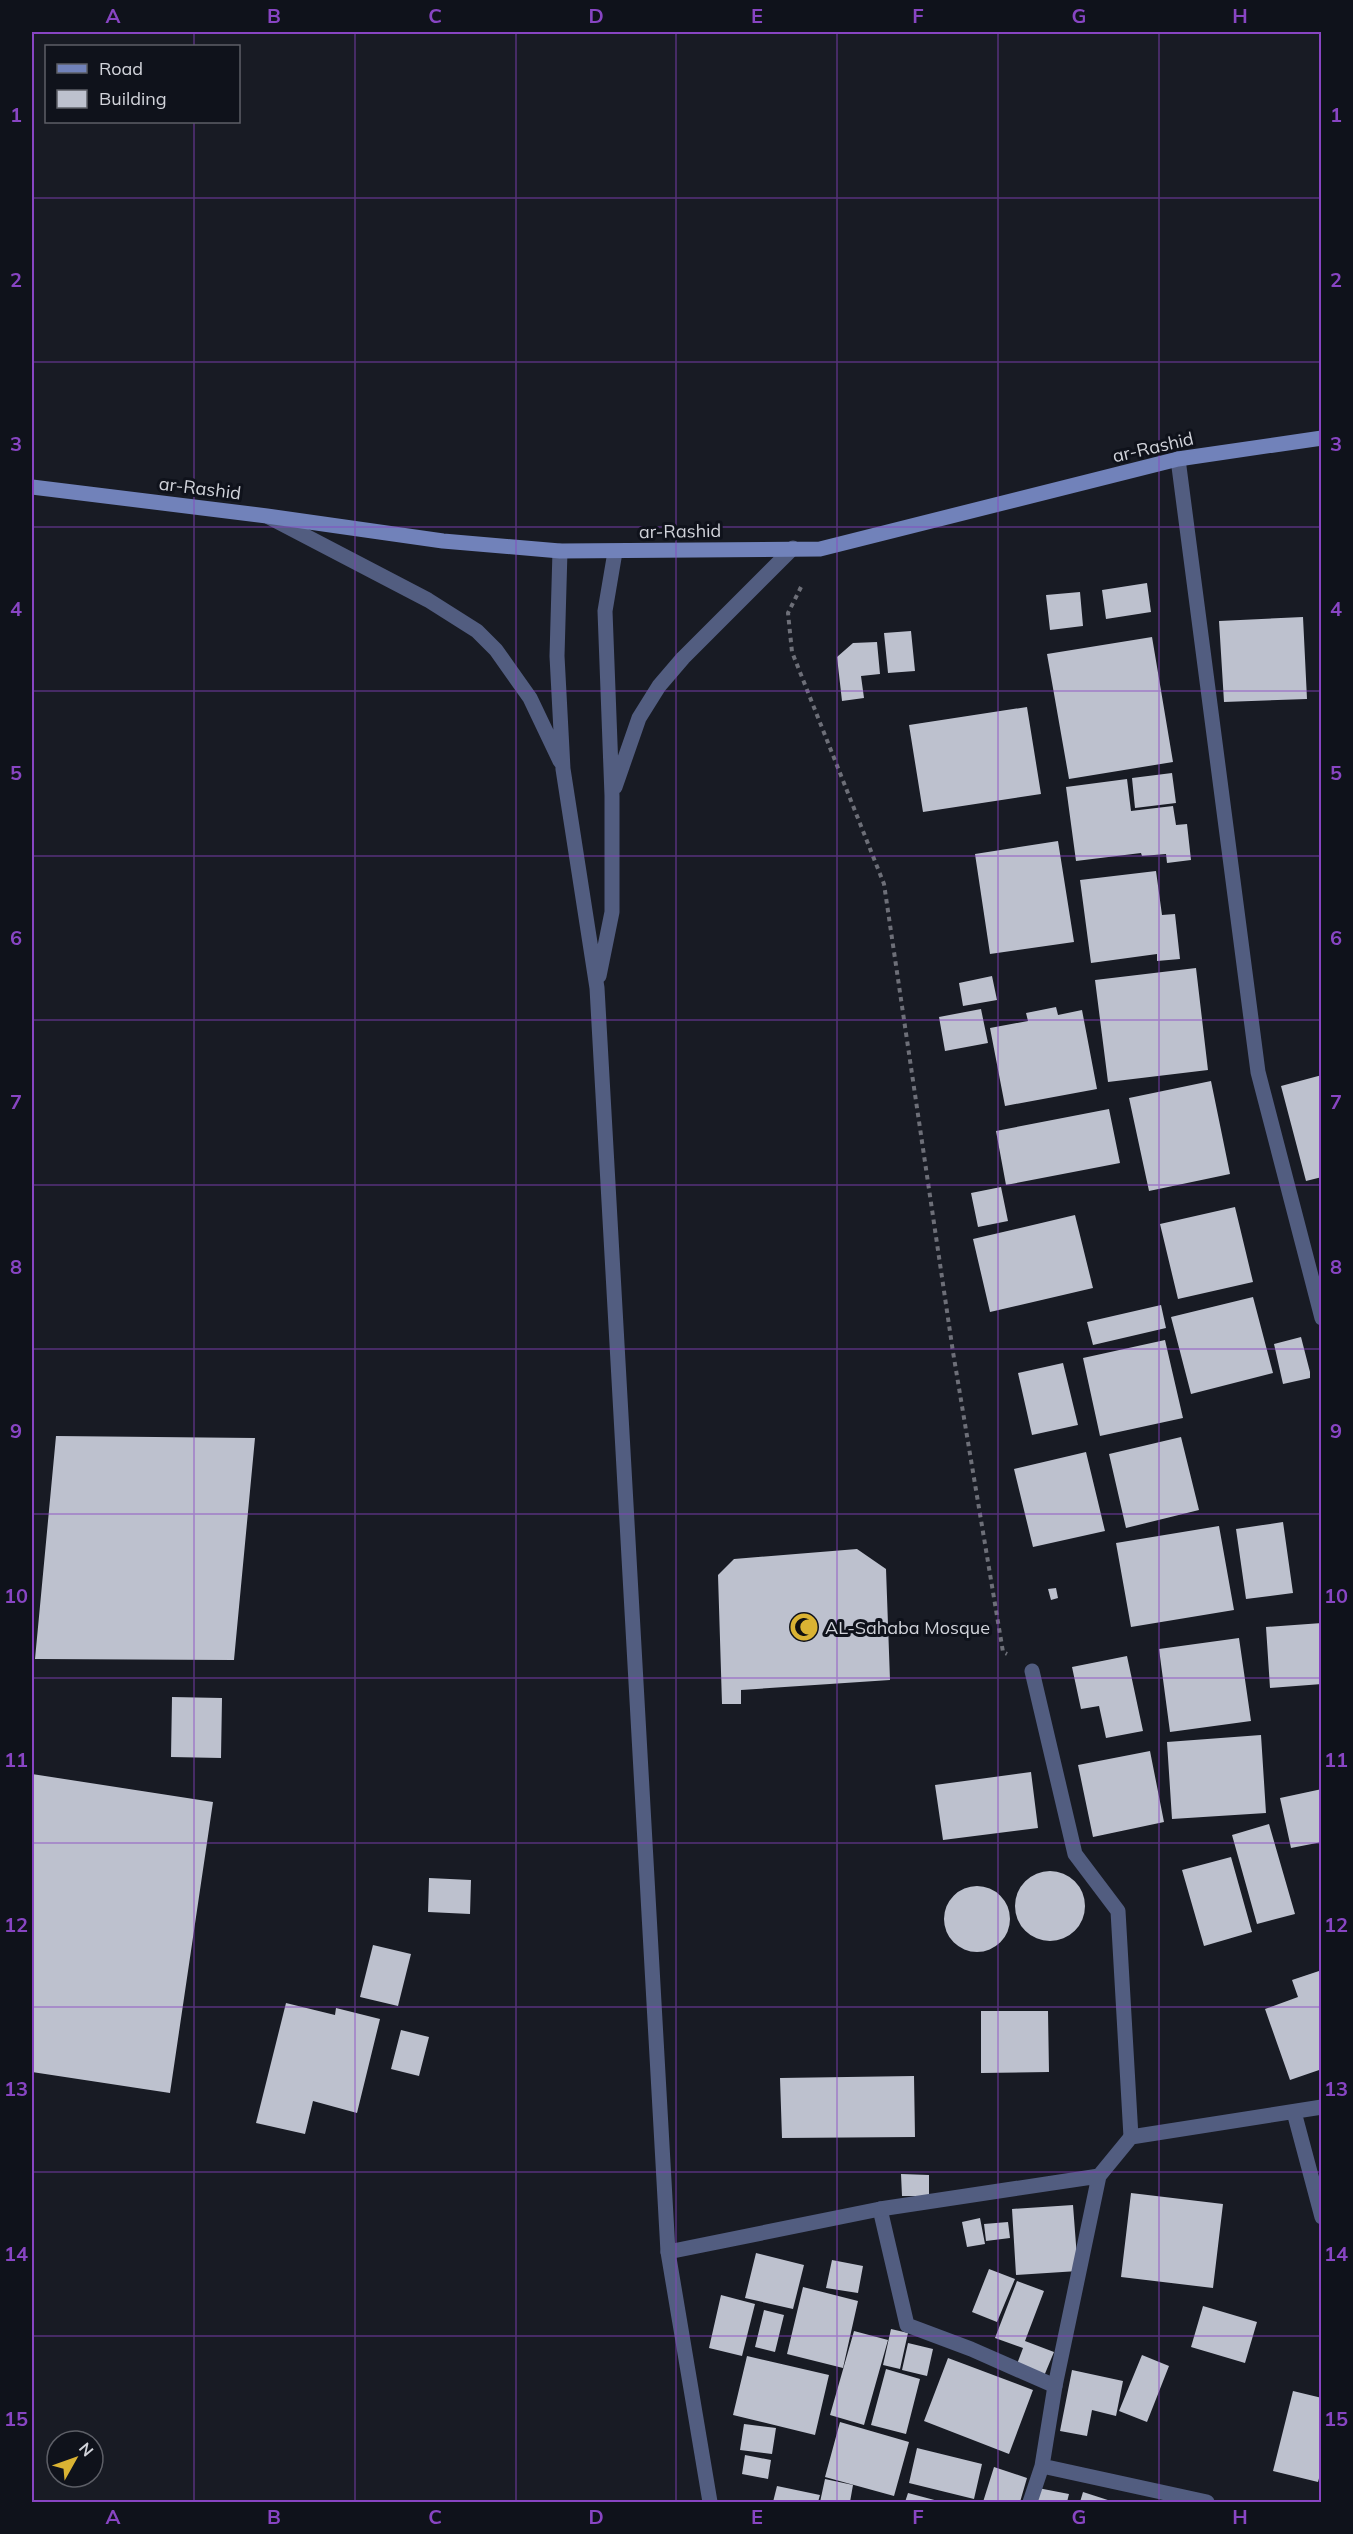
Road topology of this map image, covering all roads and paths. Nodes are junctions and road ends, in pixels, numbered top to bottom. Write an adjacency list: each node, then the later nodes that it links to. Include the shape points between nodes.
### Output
1 (1322, 438): 2 (main road, ar-Rashid)
2 (1178, 459): 6 (main road, ar-Rashid); 12 (street, via 1258,1072)
3 (32, 488): 4 (main road, ar-Rashid)
4 (267, 516): 7 (main road, ar-Rashid, via 443,541); 9 (street, via 428,600 477,631 531,698)
5 (793, 548): 6 (main road, ar-Rashid); 8 (main road, ar-Rashid); 10 (street, via 659,686 639,718)
6 (820, 549): 13 (path, via 788,613 792,652 884,884 953,1352 1003,1652)
7 (560, 551): 8 (main road, ar-Rashid); 9 (street, via 557,656)
8 (615, 552): 10 (street, via 605,611)
9 (563, 770): 11 (street)
10 (612, 796): 11 (street, via 612,912)
11 (597, 988): 20 (street)
12 (1322, 1318)
13 (1032, 1671): 16 (street, via 1075,1854 1118,1911)
14 (1322, 2108): 15 (street)
15 (1294, 2112): 16 (street); 19 (street)
16 (1131, 2137): 17 (street)
17 (1099, 2176): 18 (street); 21 (street)
18 (880, 2209): 20 (street); 21 (street, via 907,2325)
19 (1322, 2217)
20 (668, 2252): 23 (street)
21 (1055, 2386): 22 (street)
22 (1042, 2466): 24 (street); 25 (street)
23 (710, 2502)
24 (1030, 2502)
25 (1206, 2502)

